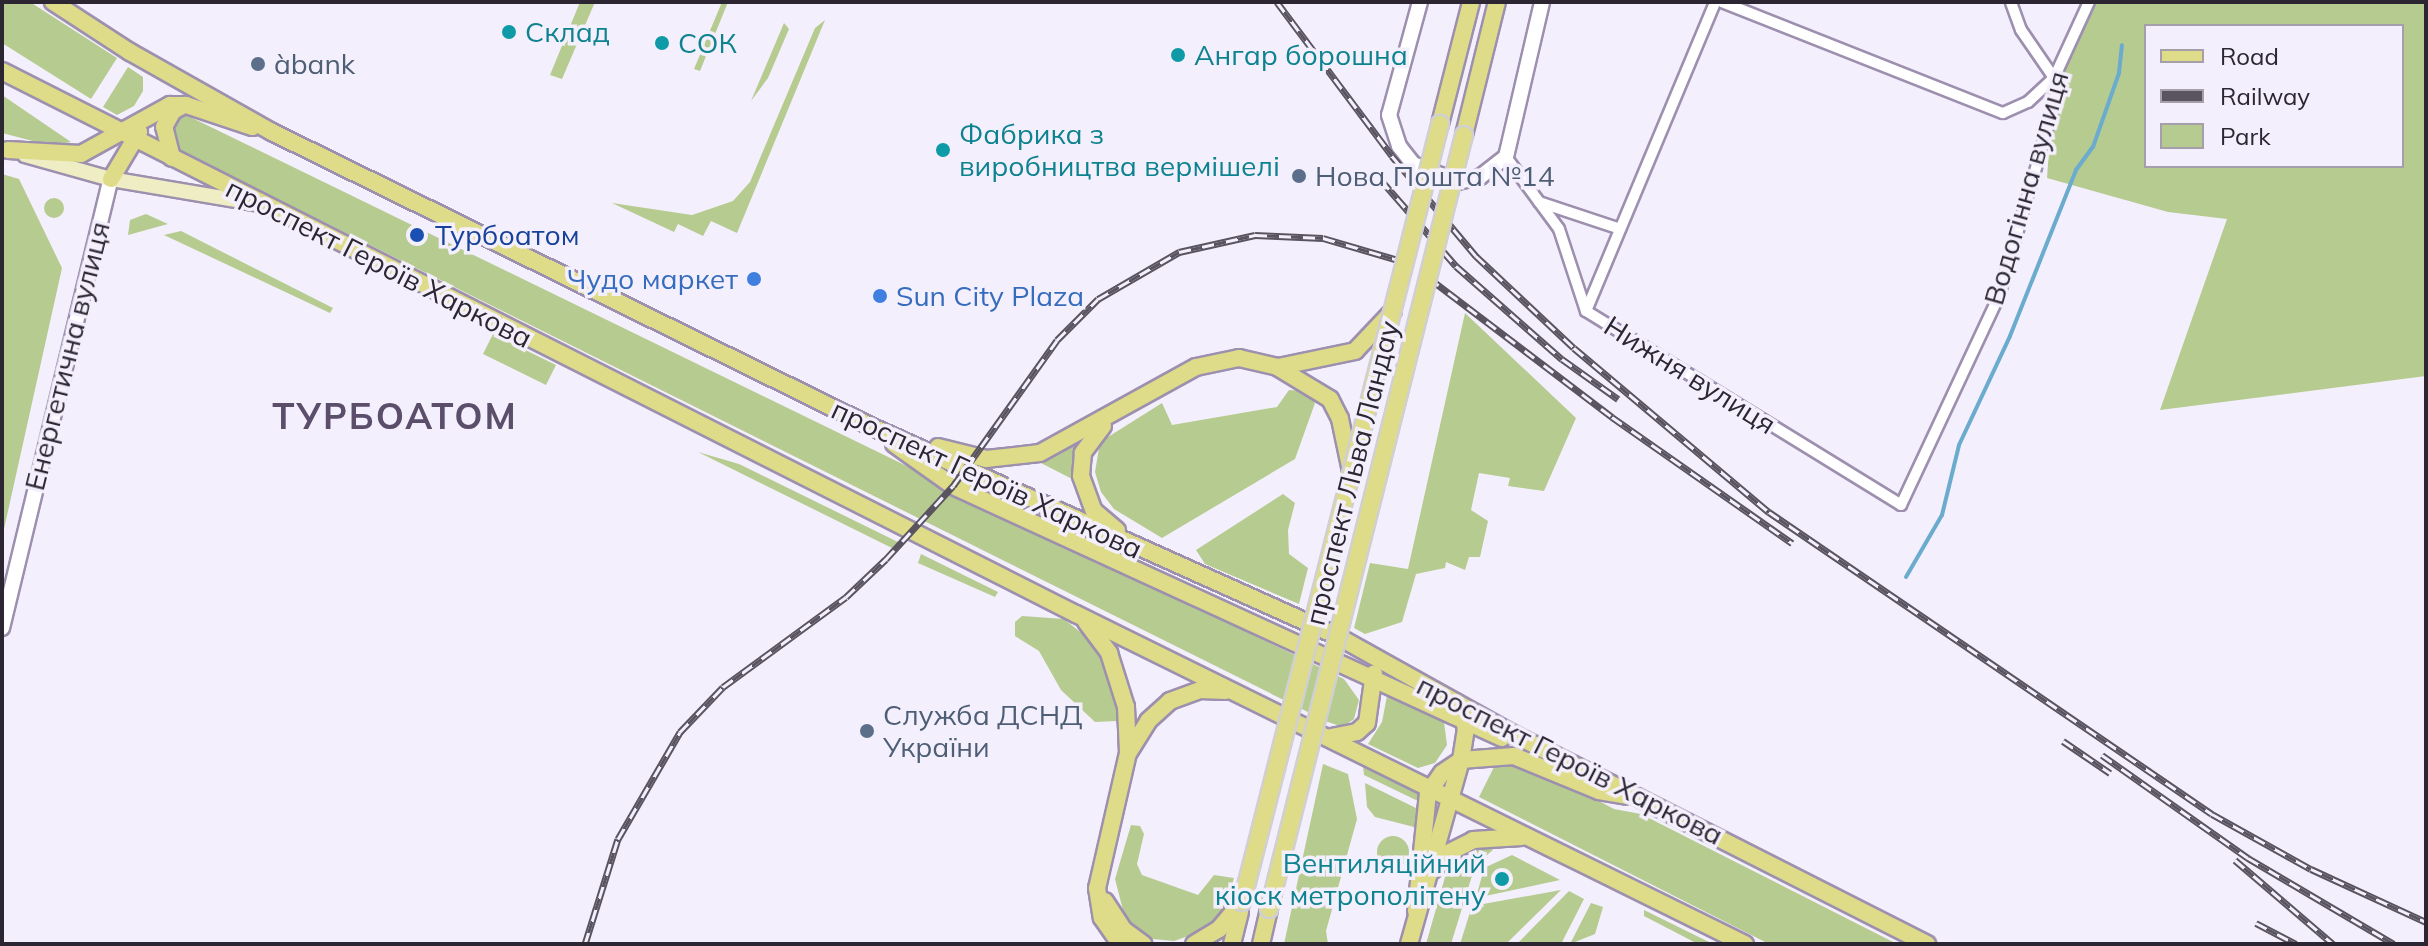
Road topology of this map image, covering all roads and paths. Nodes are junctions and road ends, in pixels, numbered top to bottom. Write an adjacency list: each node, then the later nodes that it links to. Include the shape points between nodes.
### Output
1 (53, 2): 13 (main road, проспект Героїв Харкова)
2 (1420, 2): 16 (street, via 1389,115 1399,146 1420,169 1447,181 1480,177)
3 (1471, 2): 22 (main road, проспект Льва Ландау, bridge)
4 (1497, 2): 51 (main road, проспект Льва Ландау, bridge)
5 (1542, 2): 16 (street)
6 (1715, 2): 21 (street)
7 (1722, 2): 11 (street, via 2003,113 2028,102)
8 (2011, 2): 11 (street, via 2021,30)
9 (2089, 2): 11 (street, Водогінна вулиця)
10 (2, 71): 14 (main road, проспект Героїв Харкова)
11 (2054, 78): 28 (street, Водогінна вулиця, via 2056,98 1999,296)
12 (186, 105): 13 (main road); 14 (main road, via 163,107); 17 (main road, via 173,111 164,127)
13 (272, 132): 26 (main road, проспект Героїв Харкова)
14 (128, 136): 15 (main road, via 73,155); 17 (main road, проспект Героїв Харкова); 18 (main road)
15 (5, 149): 18 (main road)
16 (1506, 157): 19 (street, Нижня вулиця)
17 (172, 158): 20 (main road, проспект Героїв Харкова)
18 (111, 179): 20 (main road); 31 (street, Енергетична вулиця)
19 (1539, 202): 21 (street); 23 (street, Нижня вулиця, via 1559,229)
20 (262, 204): 30 (main road, проспект Героїв Харкова)
21 (1620, 229): 23 (street)
22 (1393, 311): 24 (main road, via 1355,351); 27 (main road, проспект Льва Ландау, bridge)
23 (1586, 311): 28 (street, Нижня вулиця)
24 (1277, 367): 25 (main road, via 1239,358 1207,362); 27 (main road, via 1335,405)
25 (1113, 416): 26 (main road, via 1049,450 1008,459 964,455); 29 (main road, via 1083,453 1081,476 1089,504 1106,523)
26 (870, 426): 29 (main road, проспект Героїв Харкова); 33 (main road, via 953,486)
27 (1352, 476): 48 (main road, проспект Льва Ландау, bridge)
28 (1901, 505)
29 (1179, 566): 32 (main road, проспект Героїв Харкова)
30 (1076, 614): 35 (main road, проспект Героїв Харкова); 40 (main road, via 1099,637 1117,672 1126,707)
31 (2, 628)
32 (1352, 644): 34 (main road, via 1370,663); 36 (main road, проспект Героїв Харкова)
33 (1351, 671): 34 (main road); 37 (main road)
34 (1374, 681): 37 (main road); 38 (main road)
35 (1238, 693): 39 (main road, проспект Героїв Харкова); 40 (main road, via 1200,690 1170,701 1148,721)
36 (1449, 699): 38 (main road); 44 (main road, проспект Героїв Харкова)
37 (1373, 702): 39 (main road, via 1362,728)
38 (1460, 720): 41 (main road); 44 (main road, via 1596,784)
39 (1331, 737): 42 (main road, проспект Героїв Харкова)
40 (1128, 753): 46 (main road)
41 (1459, 762): 42 (main road); 43 (main road); 44 (main road, via 1514,756 1599,791)
42 (1430, 787): 43 (main road, проспект Героїв Харкова); 49 (main road)
43 (1450, 797): 45 (main road, проспект Героїв Харкова); 47 (main road)
44 (1639, 798): 57 (main road, проспект Героїв Харкова)
45 (1546, 844): 47 (main road, via 1501,834 1473,840 1442,859); 56 (main road, проспект Героїв Харкова)
46 (1099, 870): 52 (main road, via 1100,913); 53 (main road, via 1110,910)
47 (1423, 888): 49 (main road)
48 (1242, 902): 50 (main road, проспект Льва Ландау); 54 (main road, via 1219,929)
49 (1416, 911): 55 (main road)
50 (1234, 936): 51 (main road)
51 (1263, 941)
52 (1120, 944)
53 (1143, 944)
54 (1194, 944)
55 (1409, 944)
56 (1745, 944)
57 (1927, 944)

